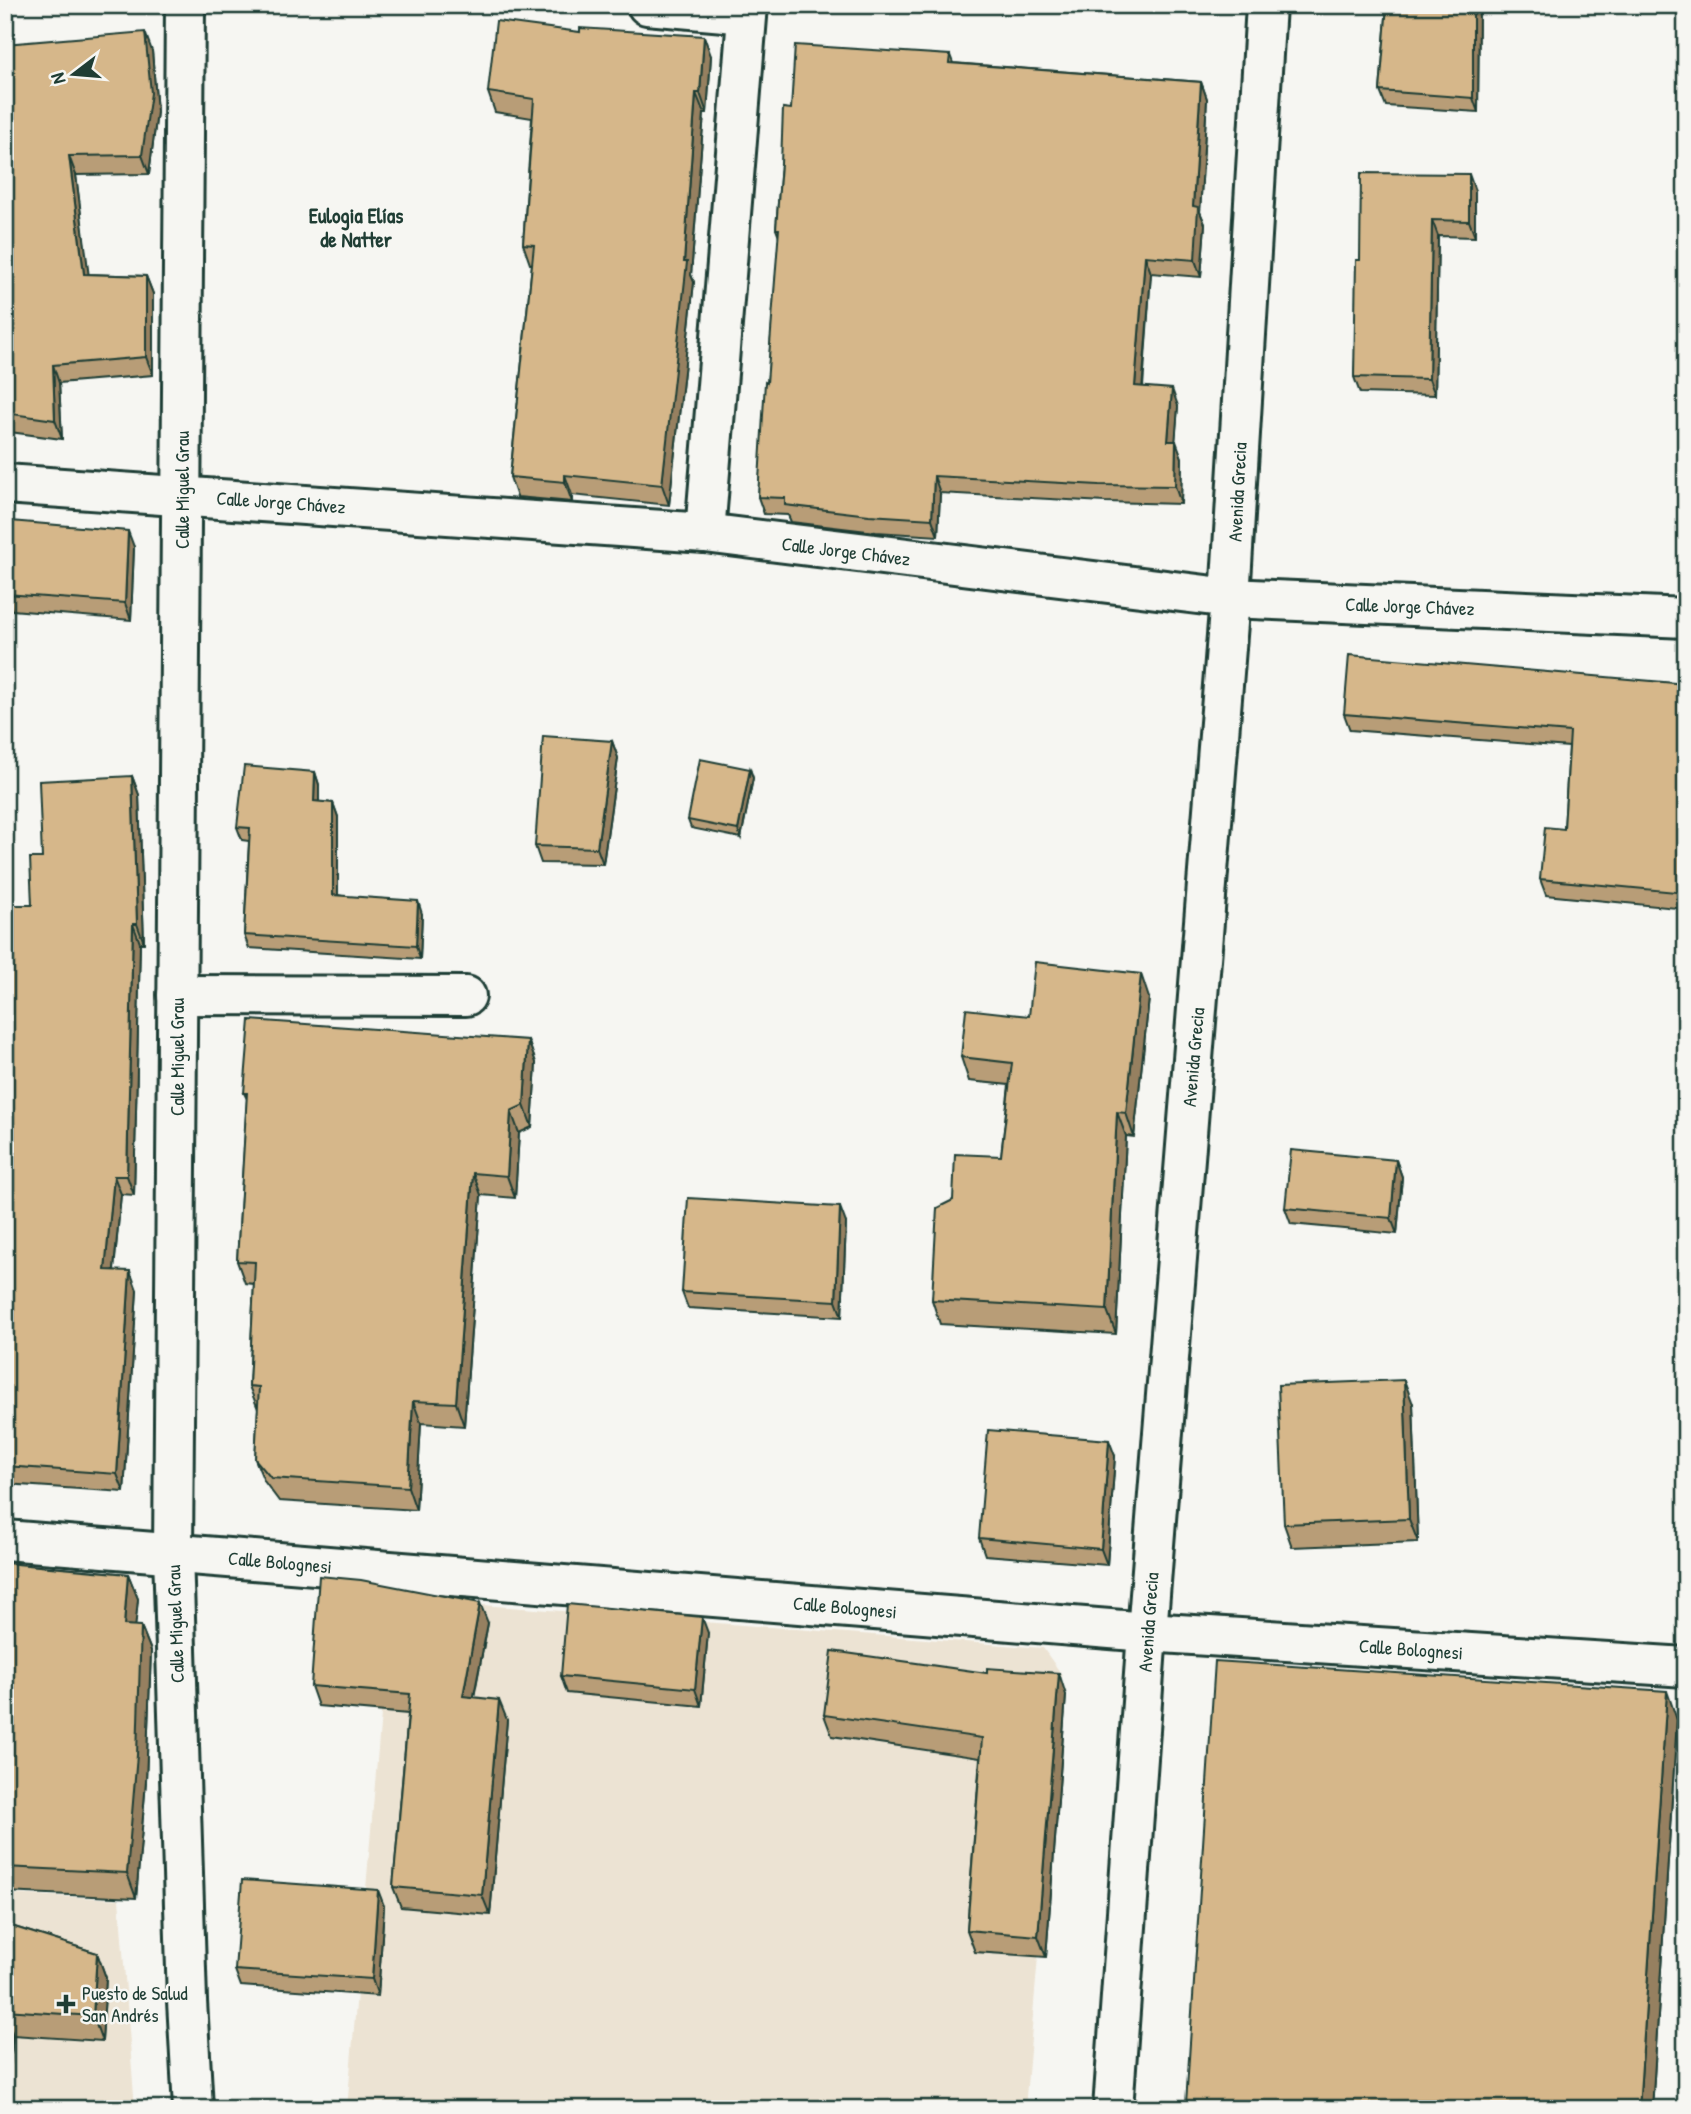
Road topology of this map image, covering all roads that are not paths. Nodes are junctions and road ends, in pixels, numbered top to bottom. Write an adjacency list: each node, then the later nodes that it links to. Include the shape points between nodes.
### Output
1 (186, 5): 6 (street, Calle Miguel Grau)
2 (647, 5): 4 (street)
3 (1266, 5): 8 (street, Avenida Grecia)
4 (747, 10): 7 (street)
5 (5, 484): 6 (street, Calle Jorge Chávez)
6 (182, 495): 7 (street, Calle Jorge Chávez); 10 (street, Calle Miguel Grau)
7 (705, 533): 8 (street, Calle Jorge Chávez)
8 (1230, 598): 9 (street, Calle Jorge Chávez); 14 (street, Avenida Grecia)
9 (1686, 618)
10 (177, 995): 11 (street); 13 (street, Calle Miguel Grau)
11 (466, 996)
12 (5, 1540): 13 (street, Calle Bolognesi)
13 (173, 1553): 14 (street, Calle Bolognesi); 16 (street, Calle Miguel Grau)
14 (1147, 1632): 15 (street, Calle Bolognesi); 17 (street, Avenida Grecia)
15 (1686, 1667)
16 (193, 2109)
17 (1113, 2109)

